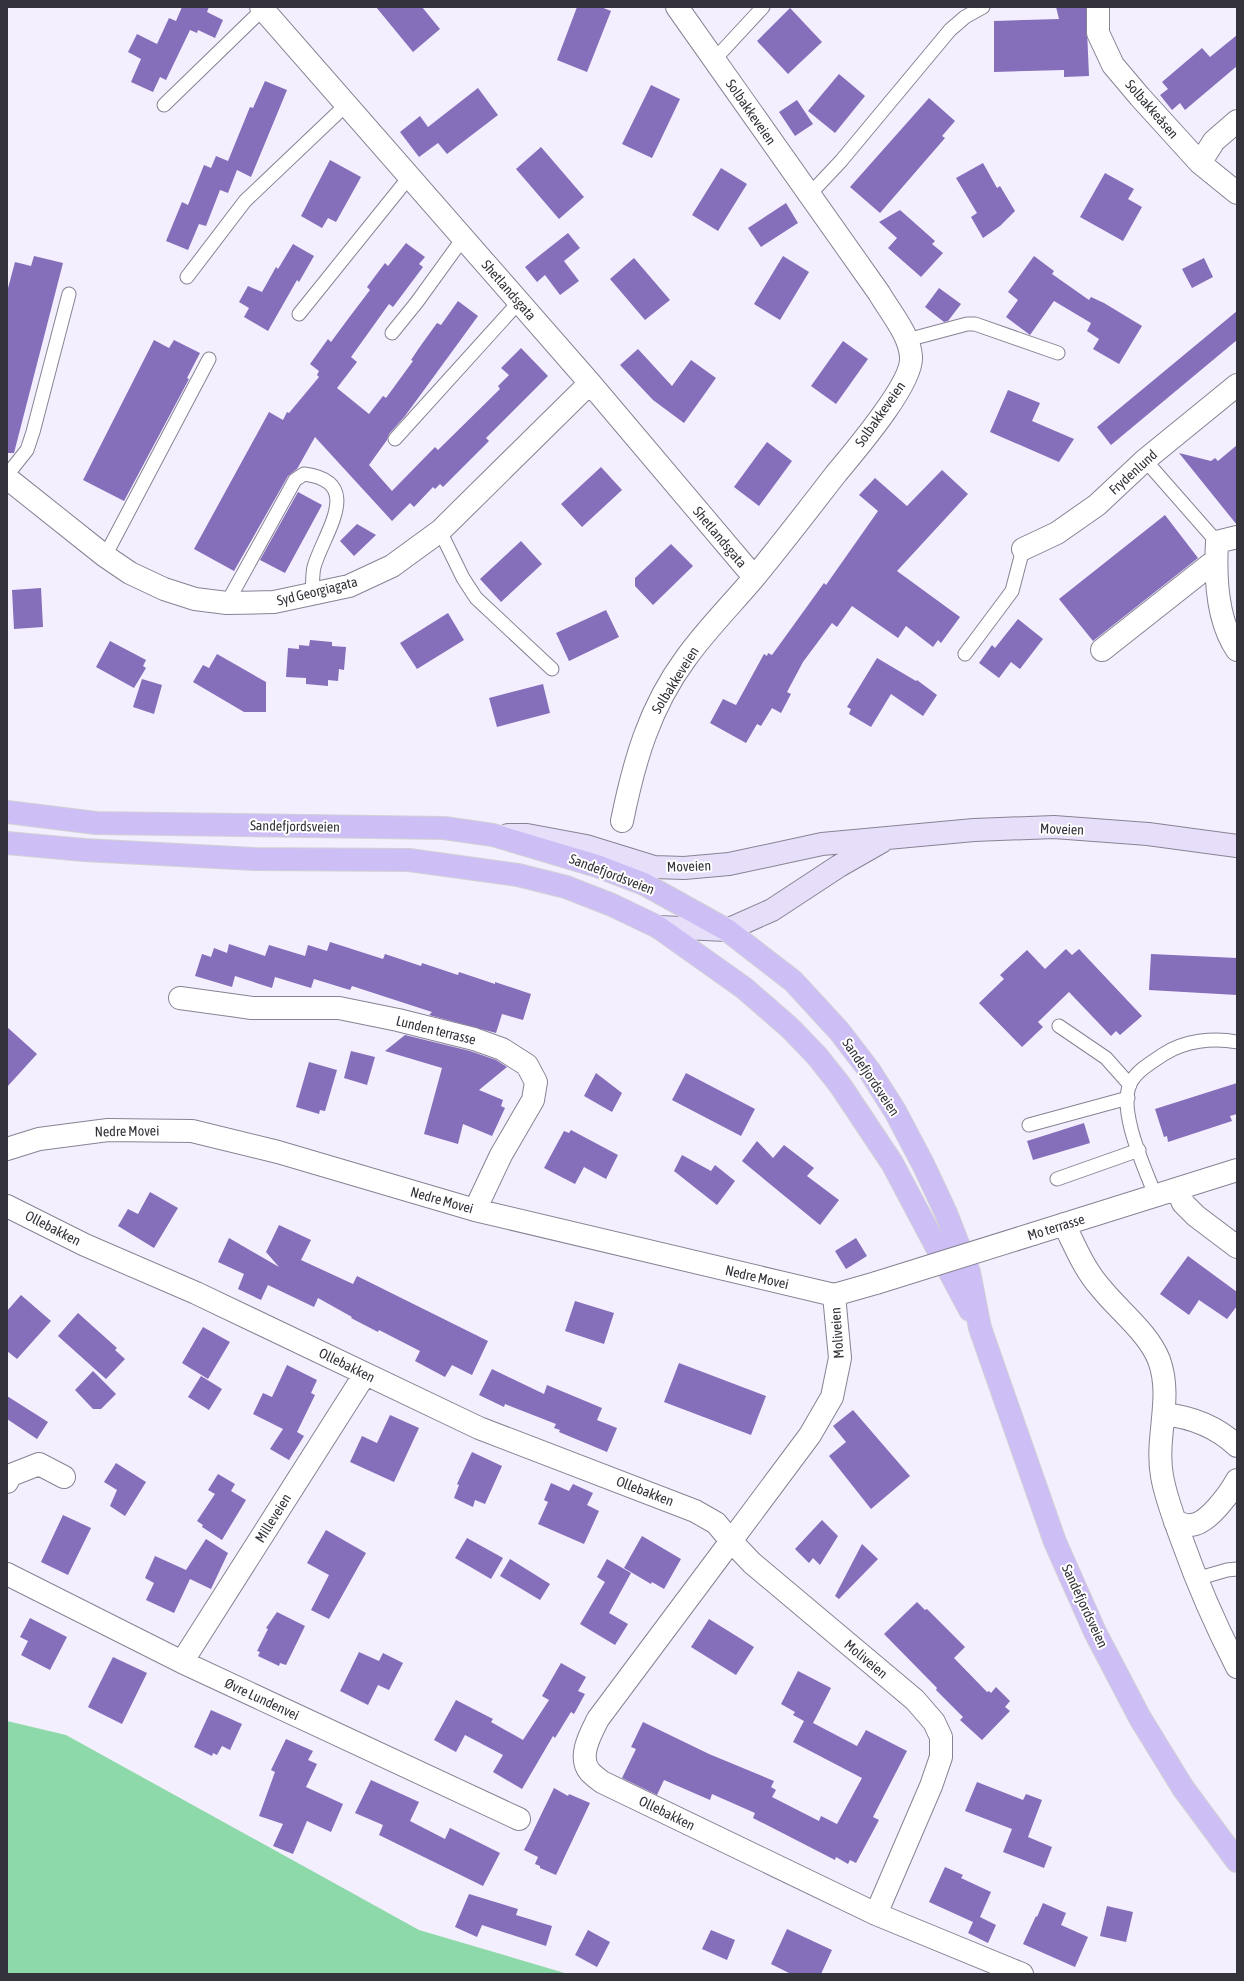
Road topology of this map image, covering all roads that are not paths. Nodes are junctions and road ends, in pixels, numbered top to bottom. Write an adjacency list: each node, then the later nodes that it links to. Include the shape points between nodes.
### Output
1 (677, 7): 6 (street, Solbakkeveien)
2 (763, 7): 6 (lane)
3 (983, 7): 13 (lane, via 965,17 950,30 841,161)
4 (1098, 7): 10 (street, Solbakkeåsen, via 1098,33 1113,64)
5 (269, 10): 7 (street, Shetlandsgata); 8 (lane)
6 (714, 60): 13 (street, Solbakkeveien)
7 (347, 104): 11 (street, Shetlandsgata); 15 (lane, via 245,201)
8 (164, 105)
9 (1237, 121): 10 (street, via 1214,141)
10 (1200, 163): 12 (street, Solbakkeåsen)
11 (410, 176): 14 (street, Shetlandsgata); 18 (lane)
12 (1237, 193)
13 (809, 195): 20 (street, Solbakkeveien, via 879,293)
14 (464, 237): 17 (street, Shetlandsgata); 19 (lane, via 418,302)
15 (187, 277)
16 (68, 294): 27 (lane, via 27,450)
17 (519, 302): 23 (street, Shetlandsgata); 25 (lane)
18 (299, 314)
19 (392, 333)
20 (907, 340): 21 (lane, via 966,324 976,324); 32 (street, Solbakkeveien, via 911,358 907,376 876,424)
21 (1058, 354)
22 (209, 359): 31 (lane)
23 (590, 383): 28 (street, Syd Georgiagata); 32 (street, Shetlandsgata)
24 (1237, 385): 26 (street, Frydenlund)
25 (395, 439)
26 (1145, 460): 29 (lane); 30 (street, Frydenlund, via 1097,505 1057,533)
27 (7, 476): 31 (street, Syd Georgiagata)
28 (440, 531): 33 (street, Syd Georgiagata, via 392,566 349,586); 38 (lane, via 476,598)
29 (1223, 546): 35 (street); 36 (street, via 1216,582 1224,619)
30 (1022, 549): 37 (lane, via 1012,591)
31 (105, 556): 34 (street, Syd Georgiagata, via 130,573 164,589 195,599)
32 (754, 577): 40 (street, Solbakkeveien, via 685,658 662,696 645,731 630,781)
33 (312, 594): 34 (street, Syd Georgiagata, via 274,602); 34 (lane, via 314,567 334,520 338,499 333,486 317,476 304,474 295,480)
34 (227, 603)
35 (1102, 650)
36 (1237, 650)
37 (965, 654)
38 (552, 669)
39 (7, 812): 41 (main road, Sandefjordsveien, via 96,823 444,828)
40 (622, 821)
41 (493, 835): 42 (street, Moveien, via 527,835 586,846 654,867 684,868 729,864 822,844); 46 (main road, Sandefjordsveien, via 597,866 644,884)
42 (887, 839): 44 (street, Moveien, via 974,830 1054,827 1148,834); 46 (street, Moveien, via 839,866 772,910)
43 (7, 843): 45 (main road, Sandefjordsveien, via 84,850 254,859 408,860 518,875 566,887)
44 (1237, 846)
45 (658, 927): 46 (street, Moveien); 64 (main road, Sandefjordsveien, via 755,998 790,1028 817,1056 840,1085 892,1163)
46 (727, 930): 64 (main road, Sandefjordsveien, via 793,982 839,1031 869,1070 923,1164 946,1213 969,1272)
47 (180, 998): 59 (street, Lunden terrasse, via 252,1008 338,1008 474,1039 502,1049 527,1065 536,1082 533,1100 501,1154)
48 (1059, 1026): 50 (lane, via 1106,1058)
49 (1237, 1042): 50 (lane, via 1209,1041 1174,1047 1147,1065 1134,1078)
50 (1129, 1092): 51 (lane); 53 (lane, via 1127,1112)
51 (1029, 1125)
52 (7, 1150): 59 (street, Nedre Movei, via 39,1139 108,1130 192,1131 278,1152)
53 (1139, 1150): 55 (lane); 57 (lane)
54 (1237, 1170): 56 (street, Mo terrasse)
55 (1057, 1179)
56 (1176, 1188): 57 (street, Mo terrasse); 61 (street, via 1183,1203 1196,1216)
57 (1155, 1195): 60 (street, Mo terrasse)
58 (7, 1206): 65 (street, Ollebakken, via 85,1245 196,1293)
59 (475, 1210): 63 (street, Nedre Movei)
60 (1064, 1224): 62 (street, Mo terrasse, bridge); 66 (street, via 1091,1276 1141,1334 1158,1358 1164,1376)
61 (1237, 1247)
62 (876, 1283): 63 (street, Nedre Movei)
63 (834, 1295): 72 (street, Moliveien, via 840,1358 832,1397 810,1435)
64 (980, 1328): 79 (main road, Sandefjordsveien, via 1055,1542 1095,1632 1140,1718 1183,1788)
65 (364, 1374): 72 (street, Ollebakken, via 479,1428 696,1511 716,1523); 76 (street, Milleveien)
66 (1164, 1414): 67 (street, via 1199,1421); 71 (street, via 1162,1475)
67 (1237, 1446)
68 (64, 1477): 70 (street, via 39,1464 11,1475)
69 (1237, 1480): 71 (street, via 1218,1506 1205,1518 1192,1525)
70 (7, 1482)
71 (1175, 1522): 75 (street)
72 (731, 1541): 80 (street, Moliveien, via 752,1563 915,1700 934,1722 941,1737 941,1757 931,1786); 80 (street, Ollebakken, via 598,1719 587,1743 585,1757 589,1771 602,1782)
73 (1237, 1569): 75 (lane)
74 (7, 1574): 76 (street, Øvre Lundenvei)
75 (1196, 1579): 77 (street)
76 (182, 1662): 78 (street, Øvre Lundenvei)
77 (1237, 1667)
78 (519, 1819)
79 (1237, 1860)
80 (876, 1914): 81 (street)
81 (1022, 1974)

